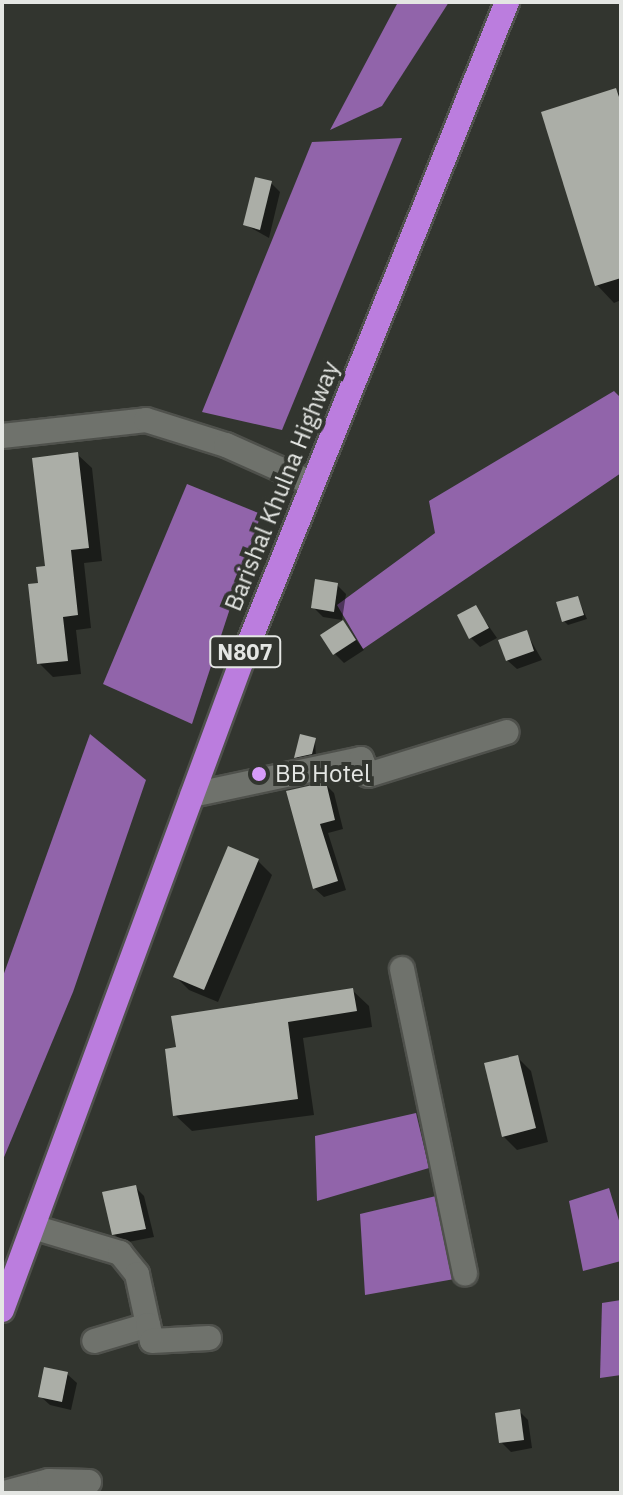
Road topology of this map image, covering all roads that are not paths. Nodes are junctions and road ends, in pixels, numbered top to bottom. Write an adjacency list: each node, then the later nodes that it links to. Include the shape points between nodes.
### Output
1 (507, 2): 3 (highway, Barishal Khulna Highway / N807)
2 (2, 436): 3 (street, via 146,420)
3 (313, 484): 5 (highway, Barishal Khulna Highway / N807)
4 (507, 732): 5 (street, via 368,775 361,759)
5 (192, 795): 7 (highway, Barishal Khulna Highway / N807)
6 (402, 969): 8 (street)
7 (33, 1227): 9 (highway, Barishal Khulna Highway / N807); 10 (street, via 120,1253 137,1274)
8 (465, 1274)
9 (2, 1310)
10 (148, 1325): 11 (street, via 152,1341); 12 (street)
11 (209, 1338)
12 (94, 1341)
13 (89, 1482): 14 (street, via 49,1481)
14 (4, 1493)

